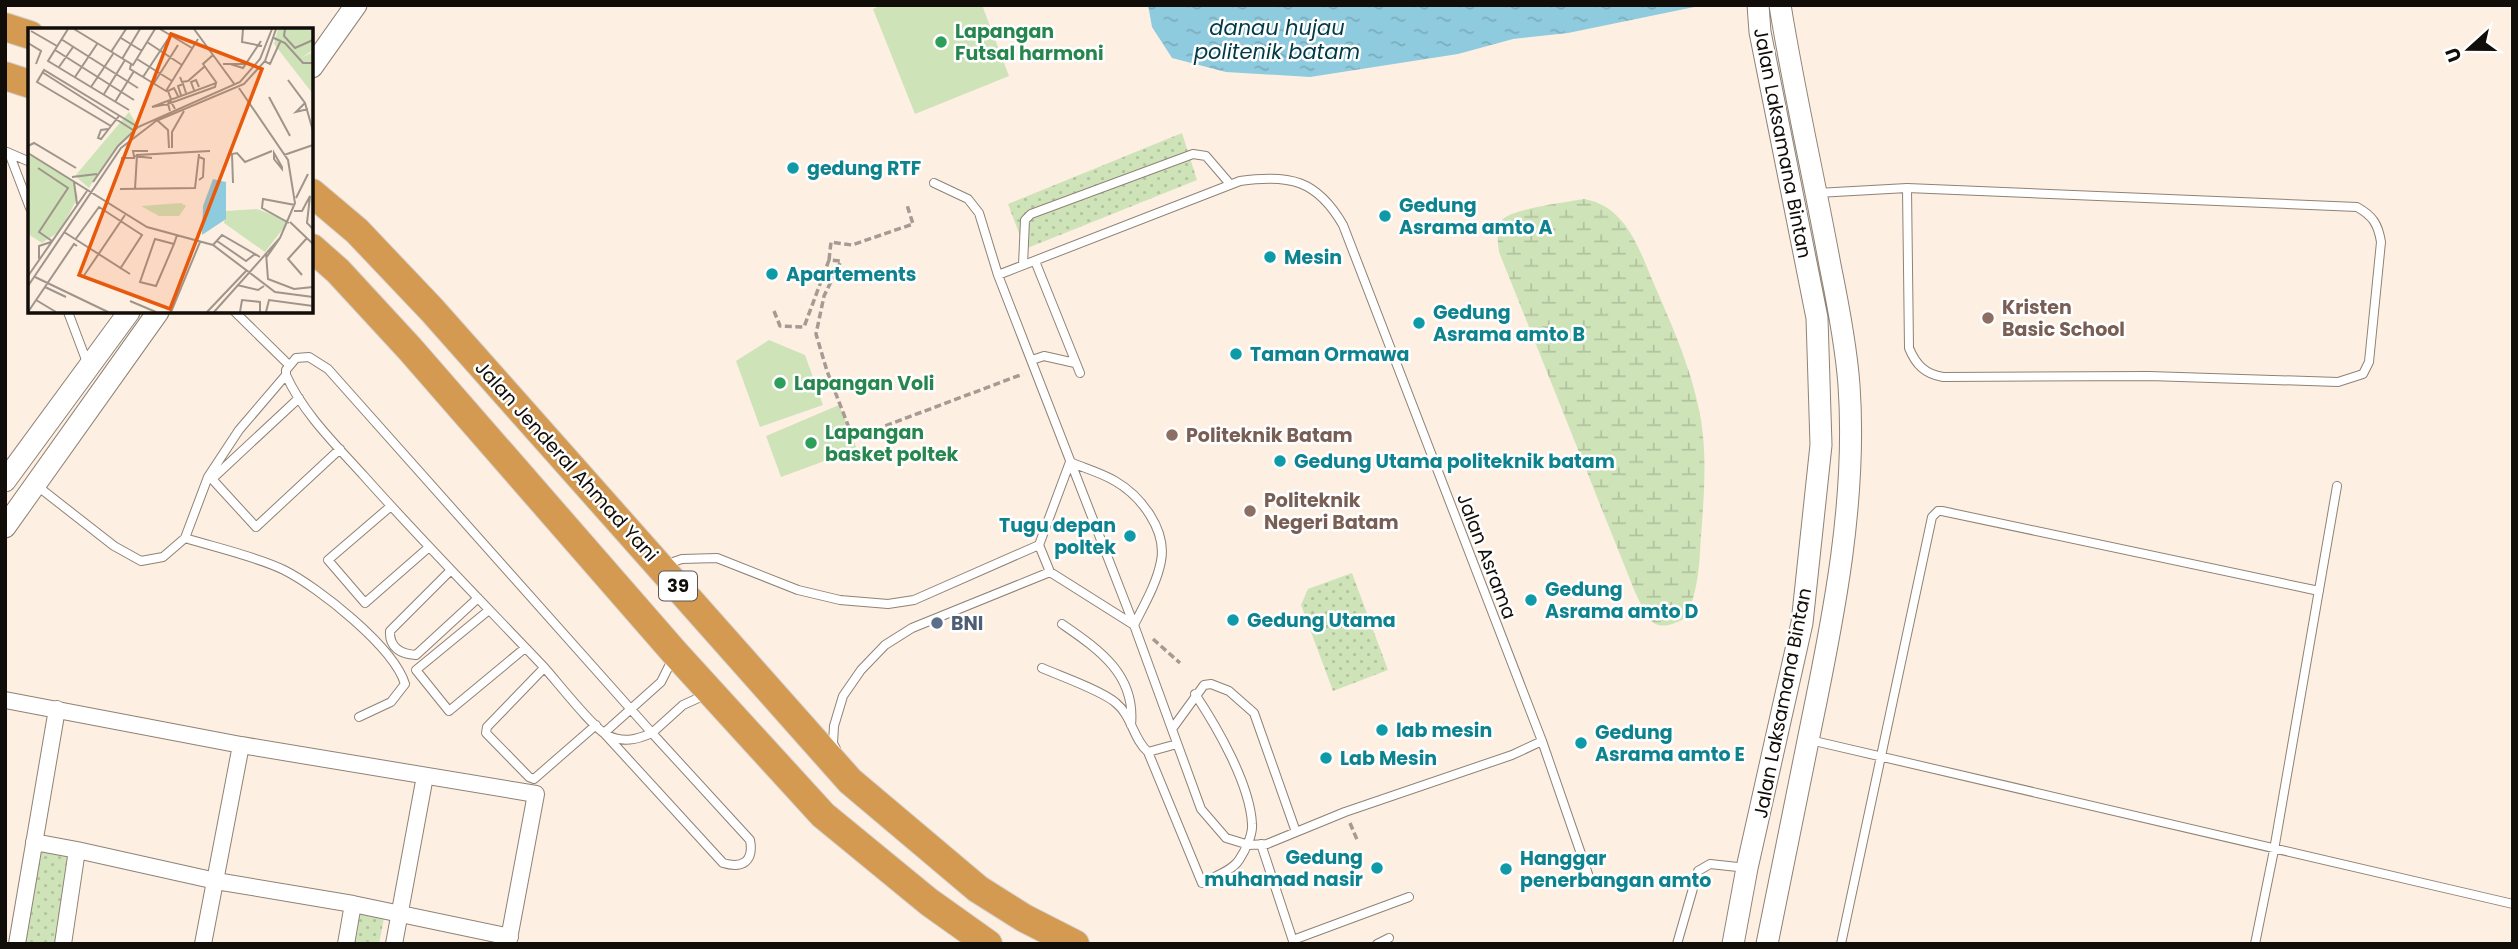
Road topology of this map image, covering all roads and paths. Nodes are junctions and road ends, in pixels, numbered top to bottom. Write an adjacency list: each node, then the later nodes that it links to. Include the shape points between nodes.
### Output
1 (356, 5): 6 (main road)
2 (1758, 5): 52 (main road, Jalan Laksamana Bintan, via 1817,318 1821,445)
3 (1780, 5): 14 (main road, Jalan Laksamana Bintan)
4 (5, 27): 5 (highway)
5 (28, 34)
6 (313, 65)
7 (5, 76): 8 (highway)
8 (28, 83)
9 (7, 153): 10 (lane); 16 (lane)
10 (28, 161)
11 (934, 183): 22 (lane, via 974,204)
12 (1230, 184): 20 (lane, Jalan Asrama); 21 (lane, via 1206,156 1193,154 1031,214 1025,220); 73 (lane, Jalan Asrama, via 1261,178 1310,187 1331,205 1343,225)
13 (1907, 188): 13 (lane, via 2357,207 2379,226 2381,242 2369,362 2363,374 2338,382 1930,375 1915,362 1909,348); 14 (lane)
14 (1817, 193): 55 (main road, Jalan Laksamana Bintan, via 1849,384 1848,492)
15 (313, 194): 46 (highway, Jalan Jenderal Ahmad Yani / 39, via 357,231 432,310)
16 (28, 203)
17 (906, 205): 19 (path, via 913,225 852,246 831,242)
18 (313, 249): 57 (highway, 39, via 410,349)
19 (829, 260): 23 (path, via 804,327 780,326); 32 (path, via 841,261 824,296 816,334 853,438)
20 (1035, 261): 21 (lane, Jalan Asrama); 29 (lane)
21 (1023, 265): 22 (lane, Jalan Asrama)
22 (998, 275): 28 (lane)
23 (774, 312)
24 (68, 313): 31 (lane)
25 (128, 313): 31 (main road)
26 (157, 313): 39 (main road)
27 (236, 313): 30 (lane)
28 (1032, 360): 29 (lane, via 1044,356); 32 (lane)
29 (1074, 363): 33 (lane)
30 (289, 365): 34 (lane); 65 (lane, via 296,358 309,356 328,369)
31 (89, 368): 38 (main road)
32 (1035, 369): 37 (lane)
33 (1080, 373)
34 (286, 375): 35 (lane); 43 (lane, via 239,429 208,477)
35 (299, 398): 36 (lane); 36 (lane, via 212,479 256,527)
36 (340, 449): 41 (lane)
37 (1070, 463): 44 (lane); 54 (lane); 54 (lane, via 1130,491 1161,538 1158,572)
38 (5, 481)
39 (35, 485): 42 (main road); 43 (lane, via 114,546 141,561 163,557)
40 (2337, 486): 49 (lane)
41 (391, 506): 45 (lane); 45 (lane, via 328,560 365,603)
42 (5, 527)
43 (185, 538): 66 (lane, via 283,570 324,596 370,635 401,671 405,684 390,702)
44 (1039, 545): 46 (lane, via 914,600 888,604 798,590 717,558 682,559); 48 (lane)
45 (428, 548): 47 (lane)
46 (661, 566): 79 (highway, Jalan Jenderal Ahmad Yani / 39)
47 (450, 570): 50 (lane); 50 (lane, via 392,628 389,636 395,649 416,656)
48 (1050, 572): 54 (lane); 79 (lane, via 912,628 885,645 861,670 843,696 834,726 833,743)
49 (2319, 591): 77 (lane, via 1938,511 1932,517); 87 (lane)
50 (478, 598): 51 (lane)
51 (489, 610): 56 (lane); 56 (lane, via 416,670 449,711)
52 (1802, 623): 55 (main road); 88 (main road, Jalan Laksamana Bintan)
53 (1062, 624): 68 (lane, via 1111,660 1133,712)
54 (1134, 625): 58 (path); 69 (lane)
55 (1832, 625): 72 (main road, Jalan Laksamana Bintan)
56 (525, 648): 59 (lane)
57 (675, 653): 61 (highway, 39); 65 (lane, via 661,682)
58 (1180, 663)
59 (544, 668): 67 (lane); 67 (lane, via 486,727 486,733 534,779)
60 (1042, 668): 68 (lane, via 1116,703)
61 (710, 692): 71 (lane, via 683,705); 93 (highway, 39, via 822,815)
62 (1195, 694): 69 (lane); 81 (lane, via 1211,684 1229,691 1255,713); 84 (lane, via 1221,734 1247,798 1252,824)
63 (5, 699): 64 (street)
64 (57, 709): 75 (street); 82 (street)
65 (631, 710): 70 (lane); 71 (lane)
66 (359, 717)
67 (596, 725): 70 (lane)
68 (1131, 725): 76 (lane)
69 (1172, 729): 74 (lane)
70 (604, 733): 71 (lane, via 637,740); 71 (lane, via 723,863 735,866 746,862 752,850 750,840)
71 (652, 733)
72 (1808, 739): 77 (lane); 110 (main road, Jalan Laksamana Bintan)
73 (1542, 741): 80 (lane); 90 (lane, Jalan Asrama)
74 (1177, 744): 76 (lane); 84 (lane, via 1201,809 1226,838)
75 (241, 745): 78 (street); 91 (street)
76 (1148, 752): 84 (lane, via 1202,883 1239,862)
77 (1882, 755): 87 (lane); 111 (lane)
78 (425, 776): 96 (street); 99 (street, via 537,794)
79 (850, 781): 89 (highway, Jalan Jenderal Ahmad Yani / 39)
80 (1345, 811): 81 (lane); 83 (path)
81 (1296, 832): 85 (lane)
82 (34, 842): 86 (street); 101 (street)
83 (1358, 842)
84 (1246, 844): 85 (lane)
85 (1261, 844): 100 (lane)
86 (77, 850): 91 (street); 102 (street)
87 (2274, 850): 95 (lane); 112 (lane)
88 (1747, 868): 108 (lane, via 1710,864 1698,871); 109 (main road, Jalan Laksamana Bintan)
89 (954, 871): 93 (highway, via 947,894); 106 (highway, Jalan Jenderal Ahmad Yani / 39, via 1024,918)
90 (1588, 874)
91 (216, 881): 94 (street); 103 (street)
92 (1409, 897): 100 (lane)
93 (929, 902): 97 (highway, 39)
94 (353, 904): 96 (street); 104 (street)
95 (2513, 904)
96 (400, 914): 99 (street); 105 (street)
97 (971, 935)
98 (1389, 938): 107 (lane)
99 (509, 940)
100 (1294, 942)
101 (17, 944)
102 (63, 944)
103 (203, 944)
104 (346, 944)
105 (394, 944)
106 (1075, 944)
107 (1377, 944)
108 (1677, 944)
109 (1733, 944)
110 (1766, 944)
111 (1841, 944)
112 (2255, 944)

